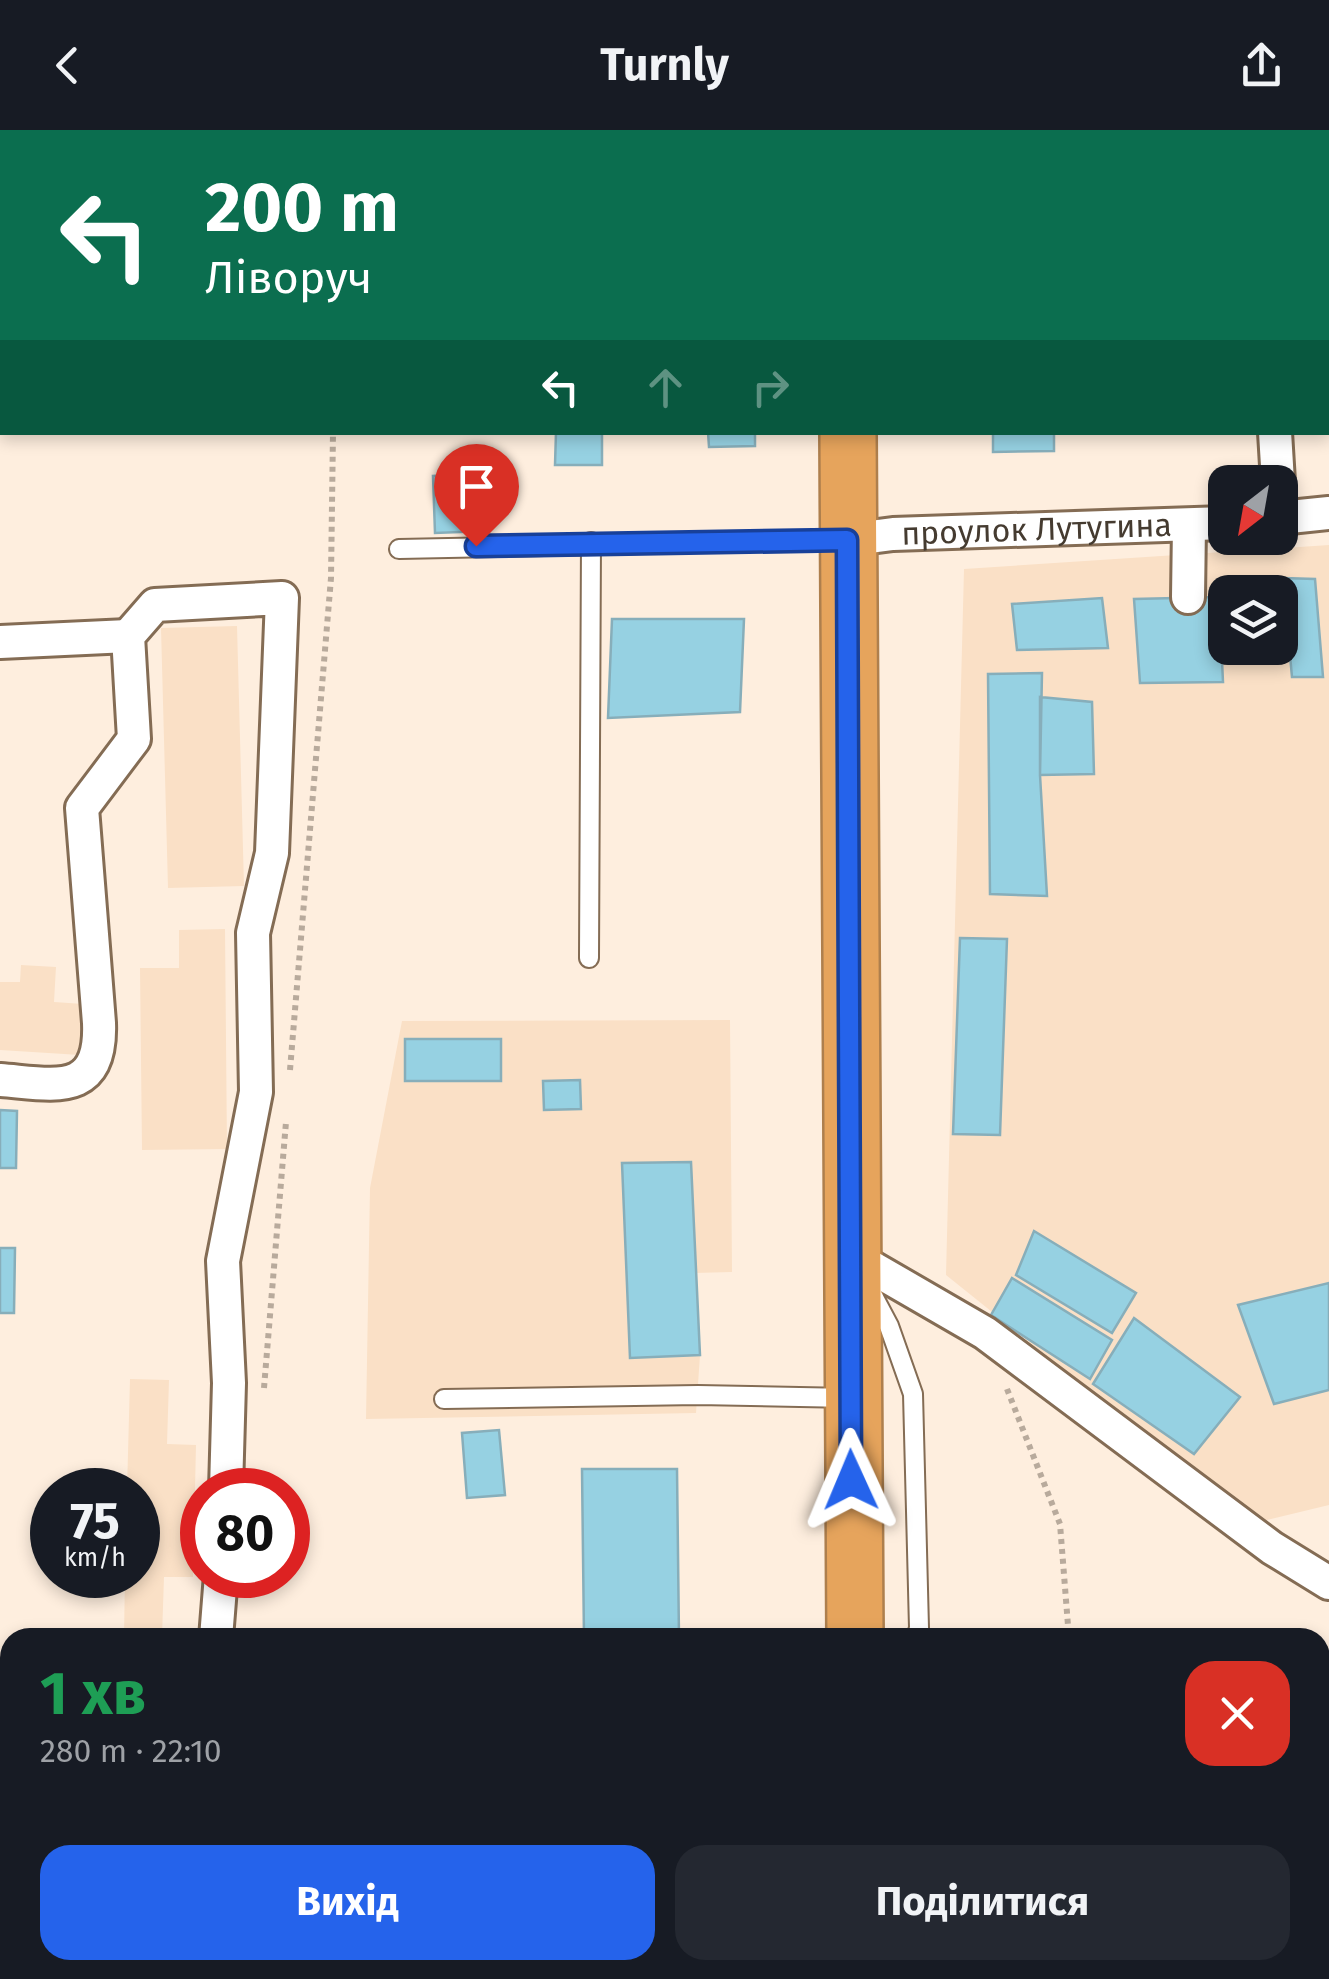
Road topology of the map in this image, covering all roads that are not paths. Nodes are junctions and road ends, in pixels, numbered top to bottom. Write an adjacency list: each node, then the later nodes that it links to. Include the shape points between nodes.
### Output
1 (848, 435): 8 (highway)
2 (1275, 435): 3 (street)
3 (1277, 465)
4 (1329, 514): 5 (street)
5 (1298, 517)
6 (1208, 524): 7 (street, проулок Лутугина)
7 (1189, 526): 8 (street, проулок Лутугина); 11 (street)
8 (847, 540): 9 (lane); 16 (highway)
9 (592, 542): 10 (lane); 14 (lane)
10 (399, 549)
11 (1188, 598)
12 (128, 636): 13 (street); 15 (street, via 134,739 82,808 97,1054 89,1070 60,1086); 19 (street, via 155,605 282,598 272,853 253,933 256,1092 223,1261)
13 (0, 642)
14 (589, 958)
15 (0, 1080)
16 (852, 1256): 17 (highway); 20 (street, via 985,1333 1272,1548); 24 (lane, via 889,1326 913,1394)
17 (851, 1398): 18 (lane); 23 (highway)
18 (444, 1399)
19 (227, 1468)
20 (1329, 1583)
21 (219, 1598): 22 (street)
22 (217, 1628)
23 (854, 1628)
24 (920, 1628)

